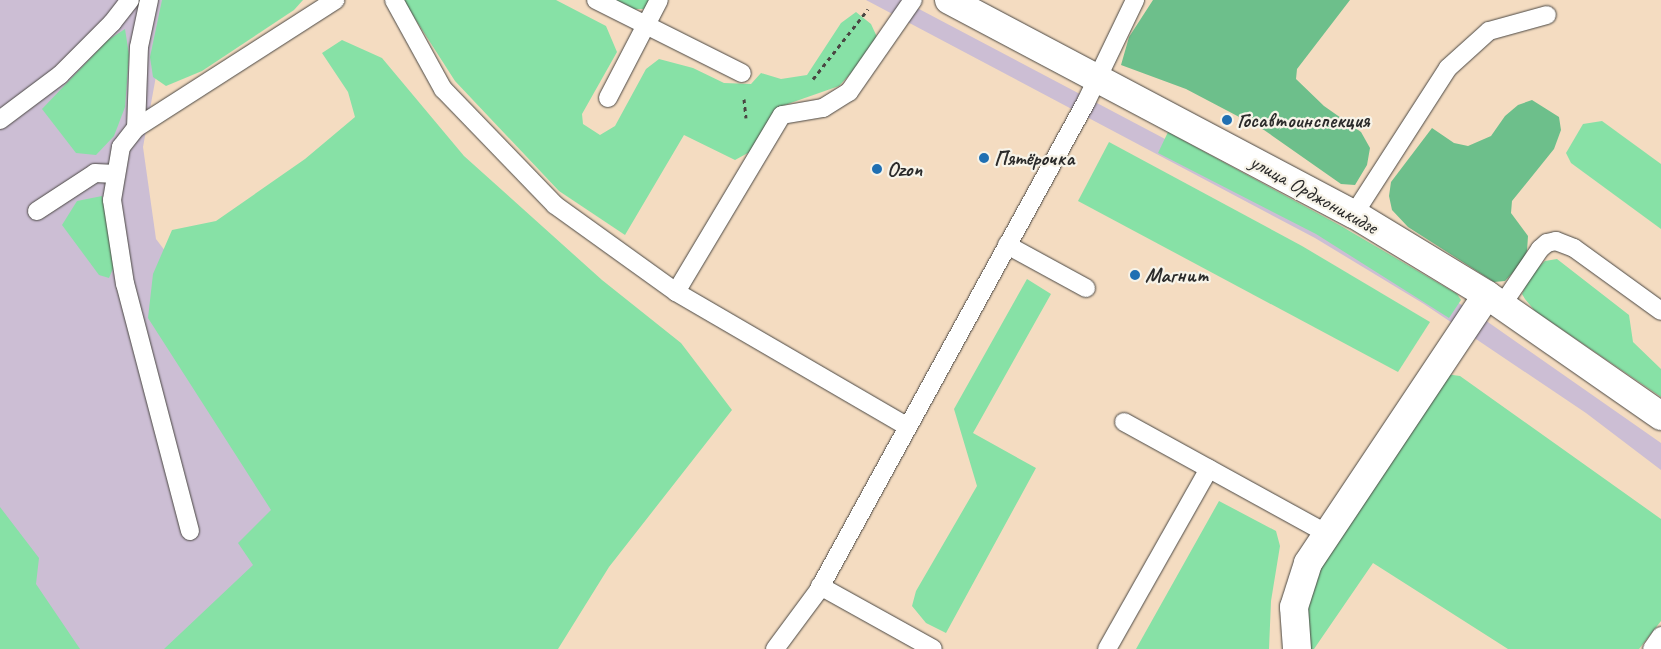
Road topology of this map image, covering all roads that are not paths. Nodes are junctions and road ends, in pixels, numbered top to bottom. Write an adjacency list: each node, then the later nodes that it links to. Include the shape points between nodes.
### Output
1 (130, 0): 15 (lane, via 112,23 60,75)
2 (149, 0): 16 (lane, via 139,47)
3 (335, 0): 16 (lane)
4 (394, 0): 22 (lane, via 443,89 542,192 555,205)
5 (596, 0): 11 (lane)
6 (659, 0): 11 (lane)
7 (913, 0): 22 (lane, via 849,92 823,108 782,115)
8 (949, 0): 13 (main road, улица Орджоникидзе)
9 (1135, 0): 13 (lane)
10 (1547, 15): 19 (lane, via 1489,31 1448,68)
11 (645, 26): 12 (lane); 14 (lane)
12 (742, 73)
13 (1098, 76): 19 (main road, улица Орджоникидзе); 20 (lane)
14 (608, 98)
15 (0, 120)
16 (136, 128): 17 (lane, via 121,147)
17 (116, 174): 18 (lane, via 95,173); 29 (lane, via 112,200 125,284)
18 (37, 211)
19 (1354, 214): 23 (main road, улица Орджоникидзе)
20 (1007, 246): 21 (lane); 27 (lane)
21 (1086, 288)
22 (676, 292): 27 (lane)
23 (1494, 300): 24 (lane, via 1547,242 1556,242 1574,248); 25 (main road, улица Орджоникидзе); 30 (main road)
24 (1661, 312)
25 (1661, 416)
26 (1124, 422): 28 (lane)
27 (908, 427): 31 (lane)
28 (1210, 469): 30 (lane); 35 (lane)
29 (190, 530)
30 (1328, 534): 36 (main road, via 1308,563 1294,607)
31 (820, 586): 33 (lane); 34 (lane)
32 (1661, 636): 37 (lane)
33 (775, 649)
34 (933, 649)
35 (1108, 649)
36 (1297, 649)
37 (1652, 649)

